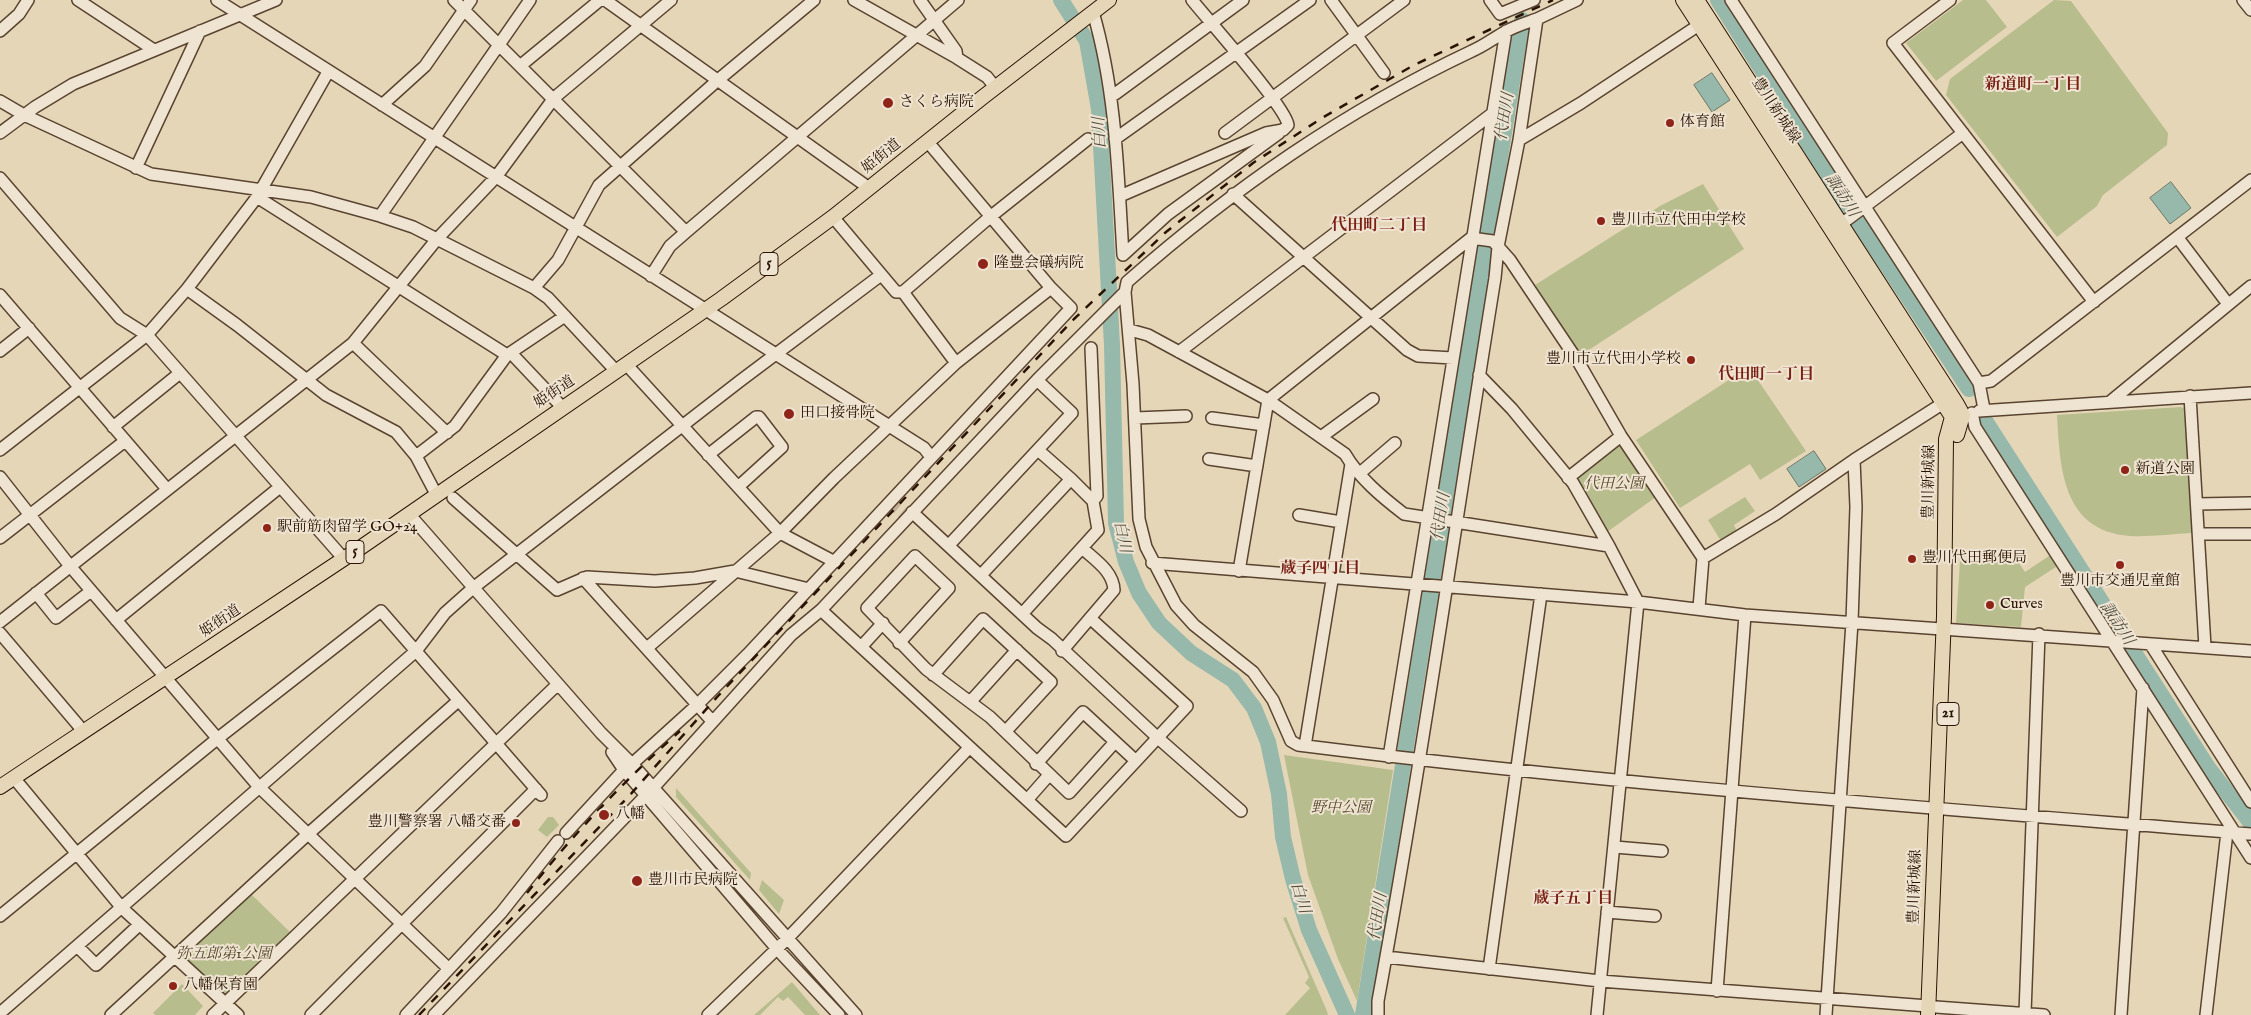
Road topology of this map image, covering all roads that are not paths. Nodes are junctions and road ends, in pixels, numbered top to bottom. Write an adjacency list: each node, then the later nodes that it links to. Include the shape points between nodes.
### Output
1 (28, 0): 38 (street, via 19,14)
2 (78, 0): 44 (street)
3 (217, 0): 32 (street)
4 (276, 0): 32 (street)
5 (454, 0): 29 (street)
6 (471, 0): 29 (street)
7 (530, 0): 43 (street)
8 (600, 0): 47 (street)
9 (605, 0): 37 (street)
10 (671, 0): 37 (street)
11 (814, 0): 50 (street)
12 (854, 0): 42 (street)
13 (920, 0): 34 (street)
14 (958, 0): 34 (street)
15 (1109, 0): 31 (main road, 姫街道 / 5)
16 (1192, 0): 36 (street)
17 (1243, 0): 36 (street)
18 (1310, 0): 45 (street)
19 (1331, 0): 41 (street)
20 (1404, 0): 41 (street)
21 (1490, 0): 28 (street, via 1500,14)
22 (1577, 0): 33 (street)
23 (1683, 0): 35 (main road, 豊川新城線)
24 (1697, 0): 35 (main road, 豊川新城線)
25 (1731, 0): 78 (street)
26 (1950, 0): 62 (street, via 1894,43)
27 (2242, 0): 30 (street)
28 (1526, 2)
29 (464, 10): 43 (street); 56 (street, via 425,66)
30 (2251, 10)
31 (1090, 13): 51 (main road, 姫街道 / 5); 66 (street, via 1108,71)
32 (241, 15): 39 (street); 48 (street)
33 (1536, 19): 40 (street); 67 (street)
34 (934, 20): 42 (street); 46 (street, via 956,50)
35 (1704, 21): 67 (street, via 1590,98); 82 (main road, 豊川新城線)
36 (1211, 24): 45 (street); 52 (street)
37 (641, 27): 50 (street); 54 (street)
38 (0, 31)
39 (200, 31): 44 (street); 70 (street)
40 (1506, 31): 57 (street); 76 (street, via 1373,102 1261,173)
41 (1356, 34): 49 (street); 53 (street)
42 (916, 35): 46 (street); 63 (street)
43 (498, 45): 47 (street); 64 (street)
44 (154, 50): 58 (street, via 74,84)
45 (1236, 54): 53 (street); 66 (street)
46 (957, 58): 51 (street, via 987,77)
47 (520, 66): 54 (street)
48 (328, 72): 56 (street); 75 (street)
49 (1384, 73)
50 (718, 80): 63 (street); 69 (street)
51 (995, 87): 68 (main road, 姫街道 / 5)
52 (1115, 94)
53 (1271, 97): 59 (street, via 1288,119); 61 (street)
54 (554, 98): 69 (street); 71 (street)
55 (0, 101): 58 (street)
56 (382, 106): 64 (street)
57 (1493, 113): 87 (street); 89 (street)
58 (24, 115): 60 (street); 70 (street)
59 (1283, 130): 77 (street, via 1266,133); 77 (street, via 1168,214 1123,255)
60 (0, 133)
61 (1225, 133)
62 (1963, 133): 78 (street); 100 (street)
63 (796, 136): 74 (street); 84 (street)
64 (433, 138): 71 (street); 79 (street)
65 (1088, 139): 81 (street)
66 (1116, 140): 77 (street)
67 (1519, 140): 88 (street)
68 (928, 141): 74 (main road, 姫街道 / 5); 81 (street)
69 (620, 166): 83 (street, via 599,185); 84 (street)
70 (136, 168): 75 (street, via 150,174)
71 (496, 177): 83 (street); 86 (street)
72 (0, 178): 107 (street, via 120,318)
73 (2251, 180): 85 (street)
74 (869, 188): 80 (main road, 姫街道 / 5)
75 (260, 193): 79 (street, via 311,197); 92 (street); 96 (street)
76 (1234, 194): 89 (street); 98 (street, via 1127,282)
77 (1120, 196)
78 (1862, 210): 82 (street); 121 (street)
79 (380, 216): 86 (street)
80 (832, 217): 90 (street); 102 (main road, 姫街道 / 5)
81 (990, 217): 95 (street); 97 (street)
82 (1840, 225): 128 (main road, 豊川新城線); 131 (main road, 豊川新城線)
83 (577, 227): 91 (street); 94 (street, via 558,260)
84 (686, 232): 91 (street, via 670,246)
85 (2178, 238): 100 (street); 101 (street)
86 (438, 239): 92 (street); 94 (street)
87 (1474, 239): 88 (street); 104 (street); 114 (street)
88 (1495, 244): 118 (street); 141 (street, via 1510,260 1578,363)
89 (1304, 256): 104 (street); 111 (street)
90 (881, 275): 97 (street, via 896,292); 113 (street)
91 (651, 276): 102 (street)
92 (399, 286): 108 (street); 112 (street)
93 (2251, 286): 101 (street)
94 (534, 288): 103 (street)
95 (1051, 288): 115 (street); 149 (street, via 1071,308)
96 (187, 289): 107 (street); 119 (street)
97 (903, 292): 115 (street)
98 (1123, 294): 106 (street); 120 (street)
99 (0, 295): 105 (street)
100 (2094, 302): 121 (street, via 1991,381)
101 (2228, 304): 127 (street)
102 (705, 309): 113 (street); 116 (main road, 姫街道 / 5)
103 (565, 316): 112 (street); 116 (street)
104 (1370, 318): 114 (street, via 1418,356); 126 (street)
105 (28, 328): 110 (street); 122 (street)
106 (1130, 330): 111 (street, via 1148,335); 133 (street)
107 (147, 335): 117 (street); 122 (street)
108 (353, 343): 119 (street); 139 (street)
109 (1091, 348): 162 (street, via 1097,496)
110 (0, 351)
111 (1179, 352): 126 (street)
112 (509, 354): 129 (street); 139 (street, via 455,426)
113 (776, 354): 135 (street); 136 (street)
114 (1453, 358): 169 (street)
115 (956, 363): 136 (street)
116 (621, 367): 129 (main road, 姫街道 / 5); 135 (street)
117 (180, 373): 138 (street); 140 (street)
118 (1479, 375): 155 (street, via 1512,409); 170 (street)
119 (305, 378): 140 (street); 148 (street, via 326,395 396,432)
120 (1037, 380): 146 (street, via 1072,413); 165 (street)
121 (1979, 383): 130 (street)
122 (79, 388): 138 (street); 145 (street)
123 (2251, 393): 124 (street)
124 (2190, 396): 127 (street); 164 (street)
125 (1373, 399): 142 (street)
126 (1268, 400): 137 (street); 142 (street)
127 (2111, 401): 130 (street)
128 (1945, 402): 131 (main road, 豊川新城線); 151 (street)
129 (563, 408): 160 (main road, 姫街道 / 5)
130 (1984, 409): 131 (street)
131 (1963, 415): 207 (main road, 豊川新城線 / 21, via 1946,439); 210 (street, via 1975,427)
132 (1186, 416): 133 (street)
133 (1135, 418): 183 (street, via 1138,519)
134 (1212, 418): 137 (street)
135 (682, 426): 147 (street); 179 (street)
136 (888, 426): 149 (street, via 924,448); 172 (street)
137 (1264, 426): 152 (street)
138 (113, 427): 143 (street)
139 (446, 433): 148 (street)
140 (235, 435): 157 (street); 159 (street)
141 (1621, 436): 155 (street); 180 (street)
142 (1321, 437): 153 (street, via 1346,454)
143 (125, 440): 159 (street); 167 (street)
144 (1395, 443): 153 (street)
145 (0, 450)
146 (1038, 450): 156 (street); 176 (street)
147 (708, 455): 158 (street); 158 (street, via 759,417 782,447)
148 (416, 456): 160 (street)
149 (931, 457): 182 (street)
150 (1209, 459): 152 (street)
151 (1854, 460): 180 (street, via 1776,514); 205 (street)
152 (1257, 466): 186 (street)
153 (1355, 468): 169 (street, via 1404,514); 171 (street)
154 (0, 477): 167 (street)
155 (1568, 478): 177 (street)
156 (1071, 479): 162 (street); 187 (street)
157 (280, 487): 181 (street); 203 (street)
158 (738, 487): 172 (street)
159 (167, 489): 184 (street)
160 (436, 494): 166 (main road, 姫街道 / 5)
161 (453, 498): 179 (street)
162 (1093, 501): 178 (street, via 1098,530)
163 (2251, 503): 164 (street)
164 (2197, 504): 173 (street)
165 (912, 512): 176 (street); 199 (street)
166 (409, 514): 181 (main road, 姫街道 / 5); 191 (street)
167 (30, 515): 175 (street); 184 (street)
168 (1299, 515): 171 (street)
169 (1430, 518): 170 (street); 190 (street)
170 (1453, 521): 177 (street); 192 (street)
171 (1341, 522): 188 (street)
172 (780, 533): 182 (street); 185 (street)
173 (2199, 534): 174 (street); 213 (street)
174 (2251, 534)
175 (0, 538)
176 (949, 545): 187 (street)
177 (1609, 546): 197 (street)
178 (1082, 548): 200 (street); 202 (street, via 1108,571 1114,584 1114,590)
179 (518, 556): 189 (street, via 557,590); 191 (street)
180 (1703, 558): 198 (street)
181 (344, 559): 221 (main road, 姫街道 / 5)
182 (835, 562): 193 (street)
183 (1152, 563): 186 (street); 234 (street, via 1168,595 1186,618 1253,672 1273,700 1291,741)
184 (70, 566): 194 (street); 195 (street)
185 (734, 571): 189 (street, via 655,581); 193 (street); 214 (street)
186 (1239, 571): 188 (street)
187 (982, 575): 200 (street)
188 (1332, 577): 190 (street); 234 (street)
189 (584, 578): 214 (street)
190 (1419, 585): 192 (street); 236 (street)
191 (473, 588): 218 (street, via 445,613); 222 (street)
192 (1444, 588): 196 (street); 237 (street)
193 (808, 589): 226 (street)
194 (91, 591): 195 (street, via 56,618); 203 (street)
195 (36, 593): 204 (street)
196 (1541, 594): 197 (street); 241 (street)
197 (1638, 602): 198 (street); 244 (street)
198 (1699, 608): 201 (street)
199 (821, 610): 215 (street); 227 (street, via 791,635)
200 (1022, 614): 217 (street)
201 (1745, 615): 205 (street); 247 (street)
202 (1090, 618): 217 (street); 230 (street, via 1188,706)
203 (116, 620): 221 (street)
204 (0, 622)
205 (1852, 622): 207 (street); 249 (street)
206 (883, 623): 211 (street); 211 (street, via 867,608 915,556 950,588); 215 (street)
207 (1947, 629): 209 (street); 251 (main road, 豊川新城線 / 21)
208 (0, 633): 229 (street)
209 (2039, 634): 210 (street); 253 (street)
210 (2118, 642): 212 (street); 223 (street)
211 (899, 643): 220 (street)
212 (2148, 645): 213 (street); 250 (street)
213 (2205, 647): 219 (street)
214 (647, 648): 226 (street)
215 (861, 648): 235 (street)
216 (1017, 650): 220 (street, via 983,619); 225 (street); 228 (street, via 1051,682)
217 (1062, 650): 230 (street)
218 (416, 651): 224 (street); 231 (street, via 381,611); 245 (street)
219 (2251, 651)
220 (933, 675): 225 (street)
221 (164, 678): 229 (main road, 姫街道 / 5); 231 (street)
222 (558, 684): 233 (street); 240 (street)
223 (2142, 688): 254 (street); 256 (street)
224 (458, 701): 233 (street); 257 (street)
225 (971, 701): 228 (street)
226 (697, 705): 227 (street); 240 (street)
227 (712, 721): 246 (street)
228 (1006, 731): 239 (street)
229 (84, 732): 243 (main road, 姫街道 / 5)
230 (1158, 738): 238 (street); 252 (street)
231 (217, 739): 245 (street); 261 (street)
232 (1115, 742): 238 (street); 239 (street, via 1084,712); 242 (street, via 1069,793)
233 (496, 743): 263 (street); 269 (street, via 539,792)
234 (1305, 746): 236 (street)
235 (970, 748): 248 (street); 272 (street)
236 (1393, 757): 237 (street)
237 (1415, 760): 241 (street); 275 (street)
238 (1136, 761): 248 (street, via 1066,836)
239 (1036, 764): 242 (street)
240 (628, 768): 246 (street); 255 (street)
241 (1515, 770): 244 (street); 278 (street)
242 (1049, 775): 248 (street)
243 (5, 782): 261 (street)
244 (1621, 783): 247 (street); 259 (street)
245 (259, 788): 257 (street); 264 (street)
246 (649, 791): 271 (street); 272 (street); 274 (street)
247 (1732, 792): 249 (street); 280 (street)
248 (1026, 800)
249 (1840, 801): 251 (street); 281 (street)
250 (2251, 802)
251 (1940, 809): 253 (street); 283 (main road, 豊川新城線 / 21)
252 (1241, 811)
253 (2032, 816): 254 (street); 285 (street)
254 (2133, 825): 256 (street); 299 (street)
255 (566, 832)
256 (2239, 833): 262 (street); 300 (street)
257 (308, 834): 263 (street); 276 (street)
258 (558, 841): 266 (street)
259 (1615, 847): 260 (street); 265 (street)
260 (1662, 851)
261 (76, 853): 264 (street); 267 (street)
262 (2251, 858)
263 (354, 879): 269 (street); 282 (street)
264 (122, 908): 270 (street); 273 (street)
265 (1608, 912): 268 (street); 279 (street)
266 (501, 913): 271 (street); 277 (street)
267 (0, 916)
268 (1655, 916)
269 (403, 924): 277 (street); 289 (street)
270 (139, 926): 273 (street, via 96,965); 276 (street)
271 (517, 928): 291 (street)
272 (787, 940): 274 (street); 294 (street)
273 (77, 946): 284 (street)
274 (777, 949): 292 (street); 293 (street)
275 (1386, 957): 278 (street); 295 (street)
276 (175, 958): 282 (street); 286 (street)
277 (449, 969): 290 (street)
278 (1489, 969): 279 (street)
279 (1600, 982): 280 (street); 296 (street)
280 (1716, 991): 281 (street)
281 (1827, 1000): 283 (street); 297 (street)
282 (225, 1003): 287 (street); 288 (street)
283 (1932, 1011): 285 (street)
284 (0, 1013)
285 (2024, 1014): 298 (street)
286 (111, 1015)
287 (212, 1015)
288 (238, 1015)
289 (311, 1015)
290 (406, 1015)
291 (434, 1015)
292 (708, 1015)
293 (839, 1015)
294 (856, 1015)
295 (1378, 1015)
296 (1597, 1015)
297 (1826, 1015)
298 (2044, 1015)
299 (2121, 1015)
300 (2206, 1015)

